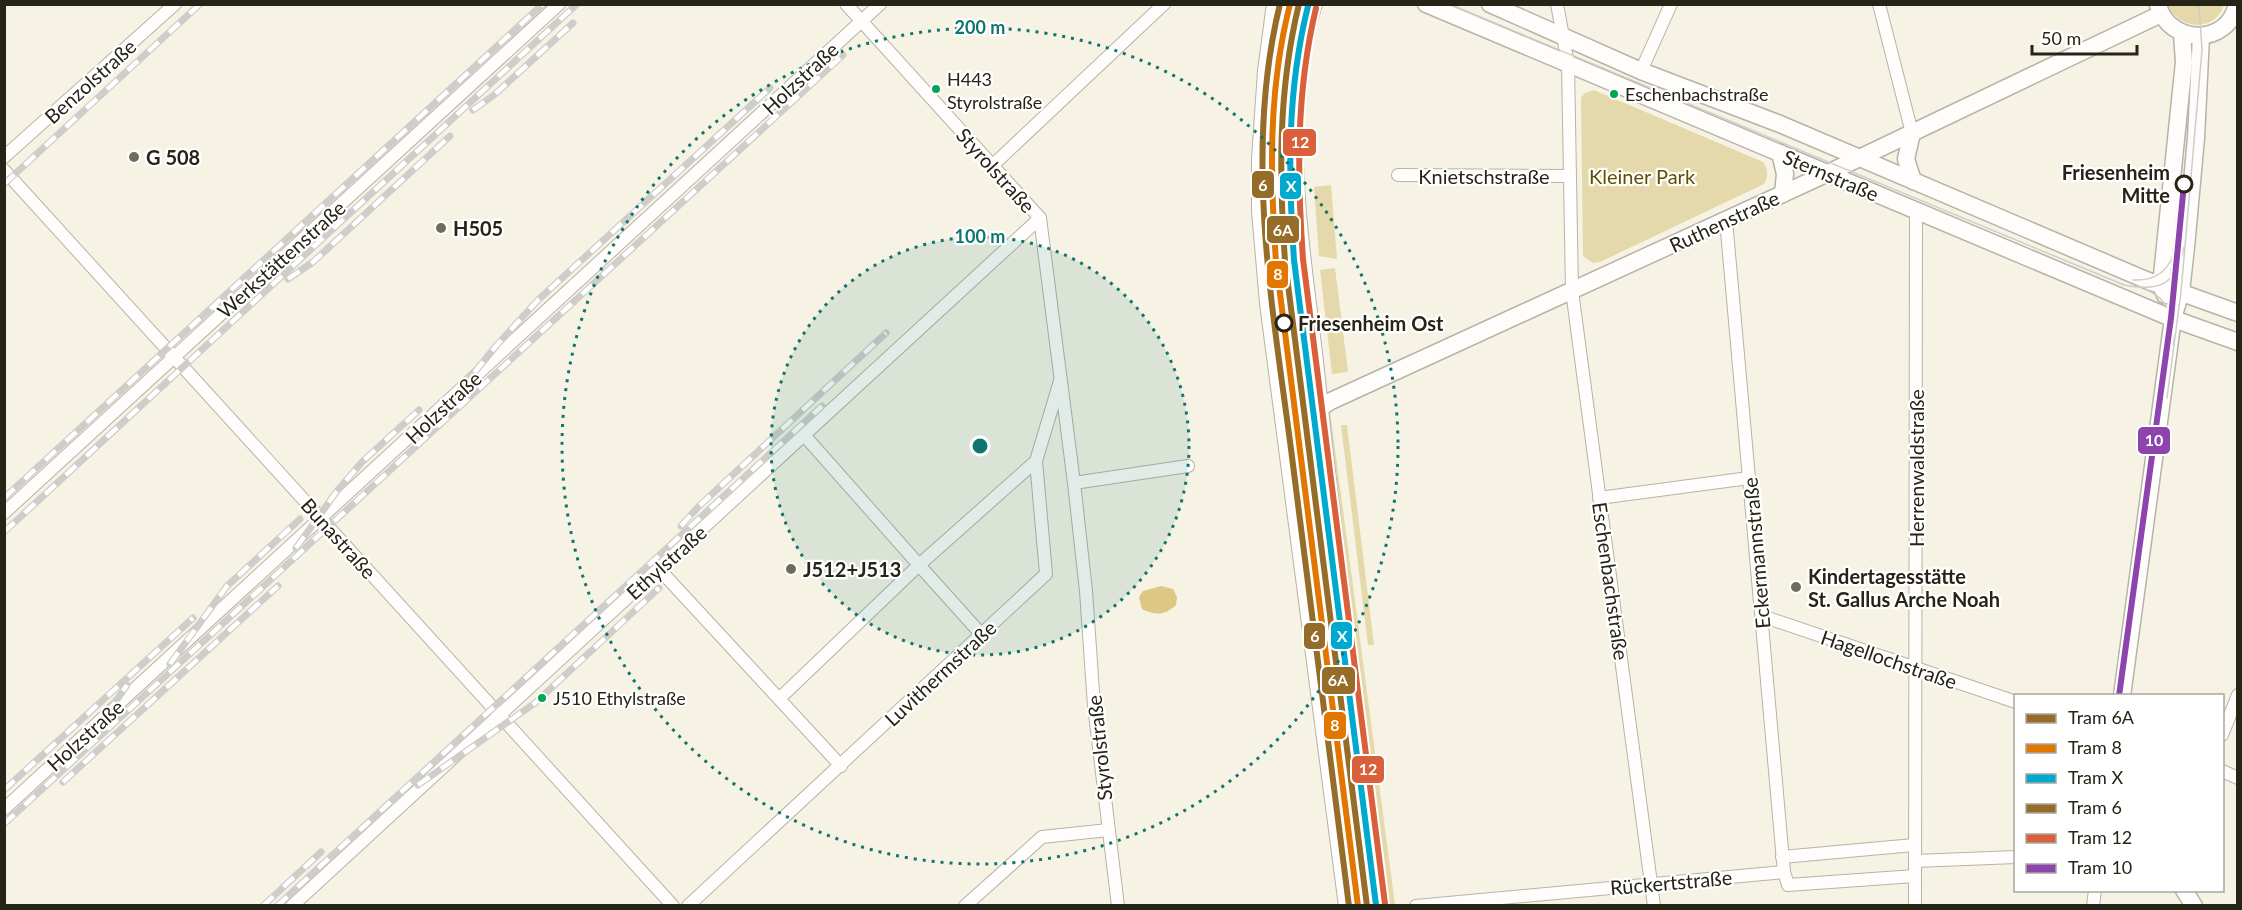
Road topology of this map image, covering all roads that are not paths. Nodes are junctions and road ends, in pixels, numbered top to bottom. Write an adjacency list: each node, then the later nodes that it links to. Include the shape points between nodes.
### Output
1 (175, 4): 23 (street, Benzolstraße)
2 (559, 4): 41 (street, Werkstättenstraße)
3 (846, 4): 15 (street, Styrolstraße)
4 (880, 4): 15 (street, Holzstraße)
5 (1164, 4): 25 (street)
6 (1277, 4): 44 (main road, via 1265,107 1262,211)
7 (1312, 4): 43 (main road, via 1294,101 1294,154 1295,211)
8 (1426, 4): 19 (street, Sternstraße)
9 (1490, 4): 17 (street, Sternstraße)
10 (1557, 4): 17 (street, Eschenbachstraße)
11 (1671, 4): 20 (street)
12 (1879, 4): 21 (street)
13 (2159, 9): 16 (street, via 2166,23); 21 (street, Ruthenstraße)
14 (2235, 15): 18 (street, via 2219,30)
15 (861, 22): 25 (street, Styrolstraße); 52 (street, Holzstraße)
16 (2182, 34): 18 (street); 35 (street, via 2184,62)
17 (1563, 36): 19 (street, Eschenbachstraße); 20 (street, Sternstraße)
18 (2201, 36): 37 (street)
19 (1568, 64): 22 (street, Sternstraße); 29 (street, Eschenbachstraße)
20 (1641, 71): 24 (street, Sternstraße)
21 (1912, 133): 24 (street, Ruthenstraße); 30 (street, via 1906,159)
22 (1779, 153): 27 (street, Sternstraße); 31 (street, via 1785,174)
23 (4, 157)
24 (1861, 158): 27 (street, Ruthenstraße); 30 (street, Sternstraße)
25 (993, 165): 33 (street, Styrolstraße)
26 (4, 170): 41 (street, Bunastraße)
27 (1828, 173): 31 (street, Ruthenstraße); 32 (street, Sternstraße)
28 (1398, 175): 29 (street, Knietschstraße)
29 (1569, 176): 36 (street, Eschenbachstraße)
30 (1913, 181): 35 (street, Sternstraße)
31 (1783, 194): 34 (street, Ruthenstraße)
32 (1916, 211): 39 (street, Sternstraße); 57 (street, Herrenwaldstraße)
33 (1040, 218): 42 (street, Styrolstraße); 45 (street, Ethylstraße)
34 (1726, 220): 36 (street, Ruthenstraße); 48 (street, Eckermannstraße)
35 (2161, 285): 37 (street, Sternstraße); 39 (street)
36 (1572, 291): 43 (street, Ruthenstraße); 50 (street, Eschenbachstraße)
37 (2181, 291): 38 (street, Sternstraße); 39 (street)
38 (2238, 313)
39 (2173, 318): 40 (street, Sternstraße); 58 (street)
40 (2238, 342)
41 (174, 357): 51 (street, Werkstättenstraße); 52 (street, Bunastraße)
42 (1060, 381): 46 (street, Luvithermstraße); 49 (street, Styrolstraße)
43 (1317, 408): 44 (street, Ruthenstraße); 83 (main road)
44 (1287, 429): 82 (main road)
45 (804, 435): 53 (street); 54 (street, Ethylstraße)
46 (1036, 461): 53 (street); 56 (street, Luvithermstraße, via 1046,574)
47 (1188, 466): 49 (street)
48 (1749, 478): 50 (street); 55 (street, Eckermannstraße)
49 (1074, 483): 68 (street, Styrolstraße)
50 (1599, 498): 75 (street, Eschenbachstraße)
51 (4, 513)
52 (321, 519): 62 (street, Bunastraße); 67 (street, Holzstraße)
53 (919, 565): 56 (street); 60 (street)
54 (659, 569): 60 (street); 62 (street, Ethylstraße)
55 (1762, 616): 57 (street, Hagellochstraße); 70 (street, Eckermannstraße)
56 (981, 634): 64 (street, Luvithermstraße)
57 (1917, 669): 61 (street, Hagellochstraße); 69 (street, Herrenwaldstraße)
58 (2122, 694)
59 (2238, 695): 63 (street)
60 (780, 699): 64 (street)
61 (2014, 701)
62 (498, 714): 77 (street, Ethylstraße); 78 (street, Bunastraße)
63 (2224, 732)
64 (841, 766): 79 (street, Luvithermstraße)
65 (2224, 771): 66 (street)
66 (2238, 778)
67 (4, 808)
68 (1108, 830): 80 (street, via 1042,837); 81 (street, Styrolstraße)
69 (1914, 845): 70 (street); 72 (street, Herrenwaldstraße)
70 (1782, 856): 73 (street, Eckermannstraße)
71 (2014, 857): 72 (street)
72 (1915, 861): 74 (street, Herrenwaldstraße)
73 (1784, 872): 74 (street, Eckermannstraße, via 1788,885); 75 (street, Rückertstraße)
74 (1915, 876): 86 (street, Herrenwaldstraße)
75 (1651, 884): 84 (street, Rückertstraße); 85 (street, Eschenbachstraße)
76 (2185, 892): 87 (street)
77 (292, 906)
78 (673, 906)
79 (688, 906)
80 (965, 906)
81 (1118, 906)
82 (1349, 906)
83 (1378, 906)
84 (1416, 906)
85 (1654, 906)
86 (1915, 906)
87 (2194, 906)

